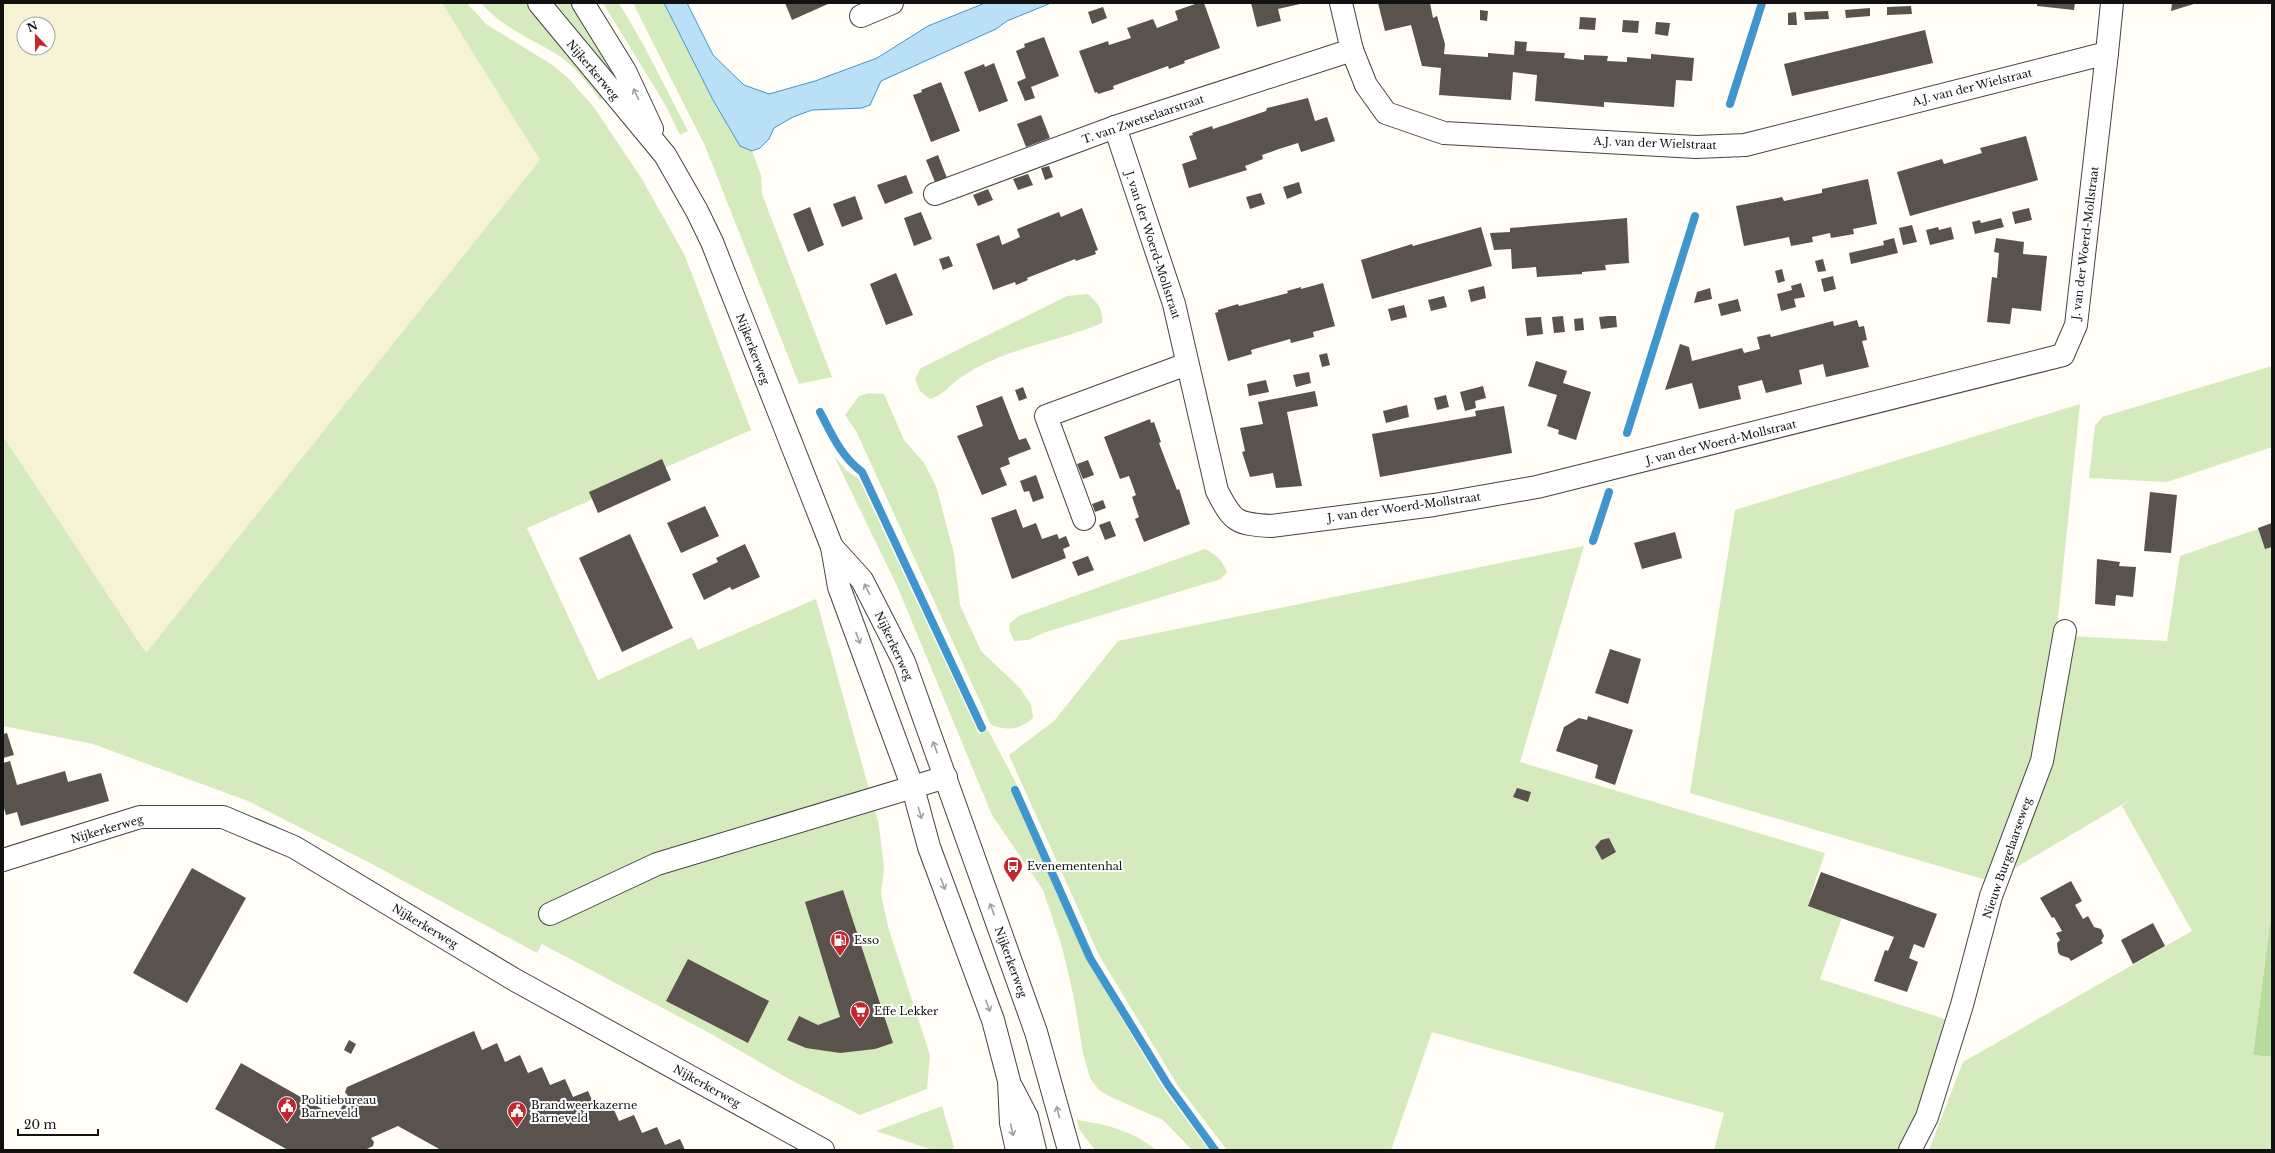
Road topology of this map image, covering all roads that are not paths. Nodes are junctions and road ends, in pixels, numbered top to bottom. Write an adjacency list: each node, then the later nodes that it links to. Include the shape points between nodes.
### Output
1 (539, 3): 10 (street, Nijkerkerweg)
2 (583, 3): 10 (street, Nijkerkerweg, one-way to 2, via 625,72)
3 (892, 3): 6 (street)
4 (1341, 3): 7 (street, A.J. van der Wielstraat)
5 (2112, 3): 8 (street)
6 (861, 16)
7 (1352, 50): 8 (street, A.J. van der Wielstraat, via 1366,86 1386,113 1444,133 1696,147 1745,145); 9 (street, T. van Zwetselaarstraat)
8 (2107, 53): 12 (street, J. van der Woerd-Mollstraat, via 2076,325 2063,355 1537,487 1434,505 1271,526 1249,525 1229,515 1217,491)
9 (1115, 127): 11 (street, T. van Zwetselaarstraat); 12 (street, J. van der Woerd-Mollstraat, via 1174,304)
10 (664, 155): 14 (street, Nijkerkerweg, via 712,242)
11 (935, 194)
12 (1187, 364): 13 (street, via 1046,416)
13 (1084, 519)
14 (832, 547): 16 (street, Nijkerkerweg, one-way to 14, via 904,662 862,580); 17 (street, Nijkerkerweg, one-way to 17, via 839,587)
15 (2065, 631): 25 (street, Nieuw Burgelaarseweg, via 2042,761 1991,896 1962,1006 1927,1117)
16 (946, 777): 17 (street); 24 (street, Nijkerkerweg, one-way to 16, via 1036,1032)
17 (912, 788): 19 (street, via 657,864); 20 (street, Nijkerkerweg, one-way to 20, via 929,847 993,1020)
18 (3, 860): 21 (street, Nijkerkerweg, via 140,817 223,817 294,847 516,980)
19 (550, 914)
20 (1009, 1081): 22 (street, Nijkerkerweg, one-way to 22, via 1011,1123); 23 (street, Nijkerkerweg, via 1027,1117)
21 (823, 1150)
22 (1017, 1150)
23 (1035, 1150)
24 (1068, 1150)
25 (1910, 1150)

